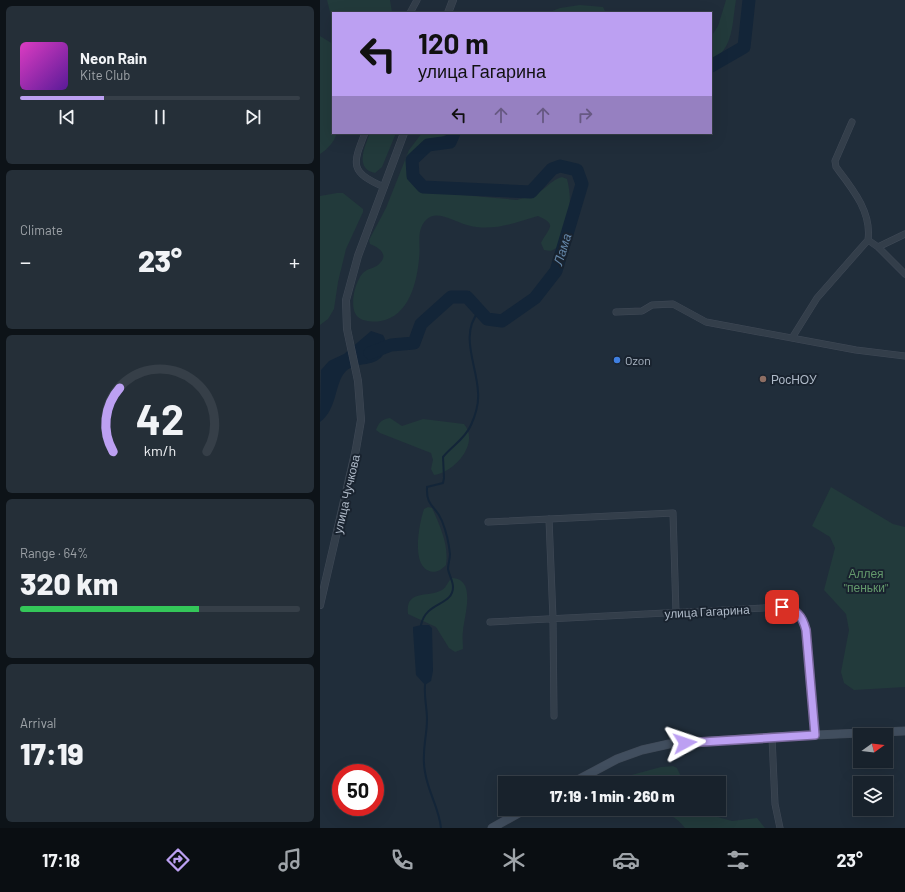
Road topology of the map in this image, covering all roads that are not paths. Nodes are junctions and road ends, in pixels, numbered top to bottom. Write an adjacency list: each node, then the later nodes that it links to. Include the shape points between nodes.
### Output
1 (418, 0): 3 (street)
2 (453, 0): 4 (street)
3 (411, 12)
4 (448, 12)
5 (852, 122): 10 (street, via 835,161 836,167 860,199 868,229)
6 (365, 134): 8 (street, via 356,166 361,175)
7 (404, 134): 8 (street, улица Чучкова)
8 (384, 187): 18 (street, улица Чучкова, via 349,287 345,314 358,381 361,413 359,435)
9 (905, 234): 11 (street)
10 (868, 240): 11 (street); 14 (street, via 817,298)
11 (878, 247): 12 (street)
12 (905, 274)
13 (616, 312): 14 (street, via 642,311 652,305 673,304 706,322)
14 (792, 338): 15 (street)
15 (905, 356)
16 (549, 519): 17 (street); 19 (street, via 673,513); 20 (street)
17 (488, 522)
18 (320, 605)
19 (676, 613): 20 (street, улица Гагарина); 24 (street, улица Гагарина, via 782,607 797,612 803,618 806,630)
20 (553, 619): 21 (street, улица Гагарина); 22 (street)
21 (490, 622)
22 (554, 716)
23 (905, 732): 24 (main road)
24 (815, 735): 25 (main road)
25 (772, 737): 26 (main road, via 669,744 617,759); 29 (street, via 775,804)
26 (585, 776)
27 (513, 816): 28 (main road)
28 (492, 828)
29 (780, 828)

